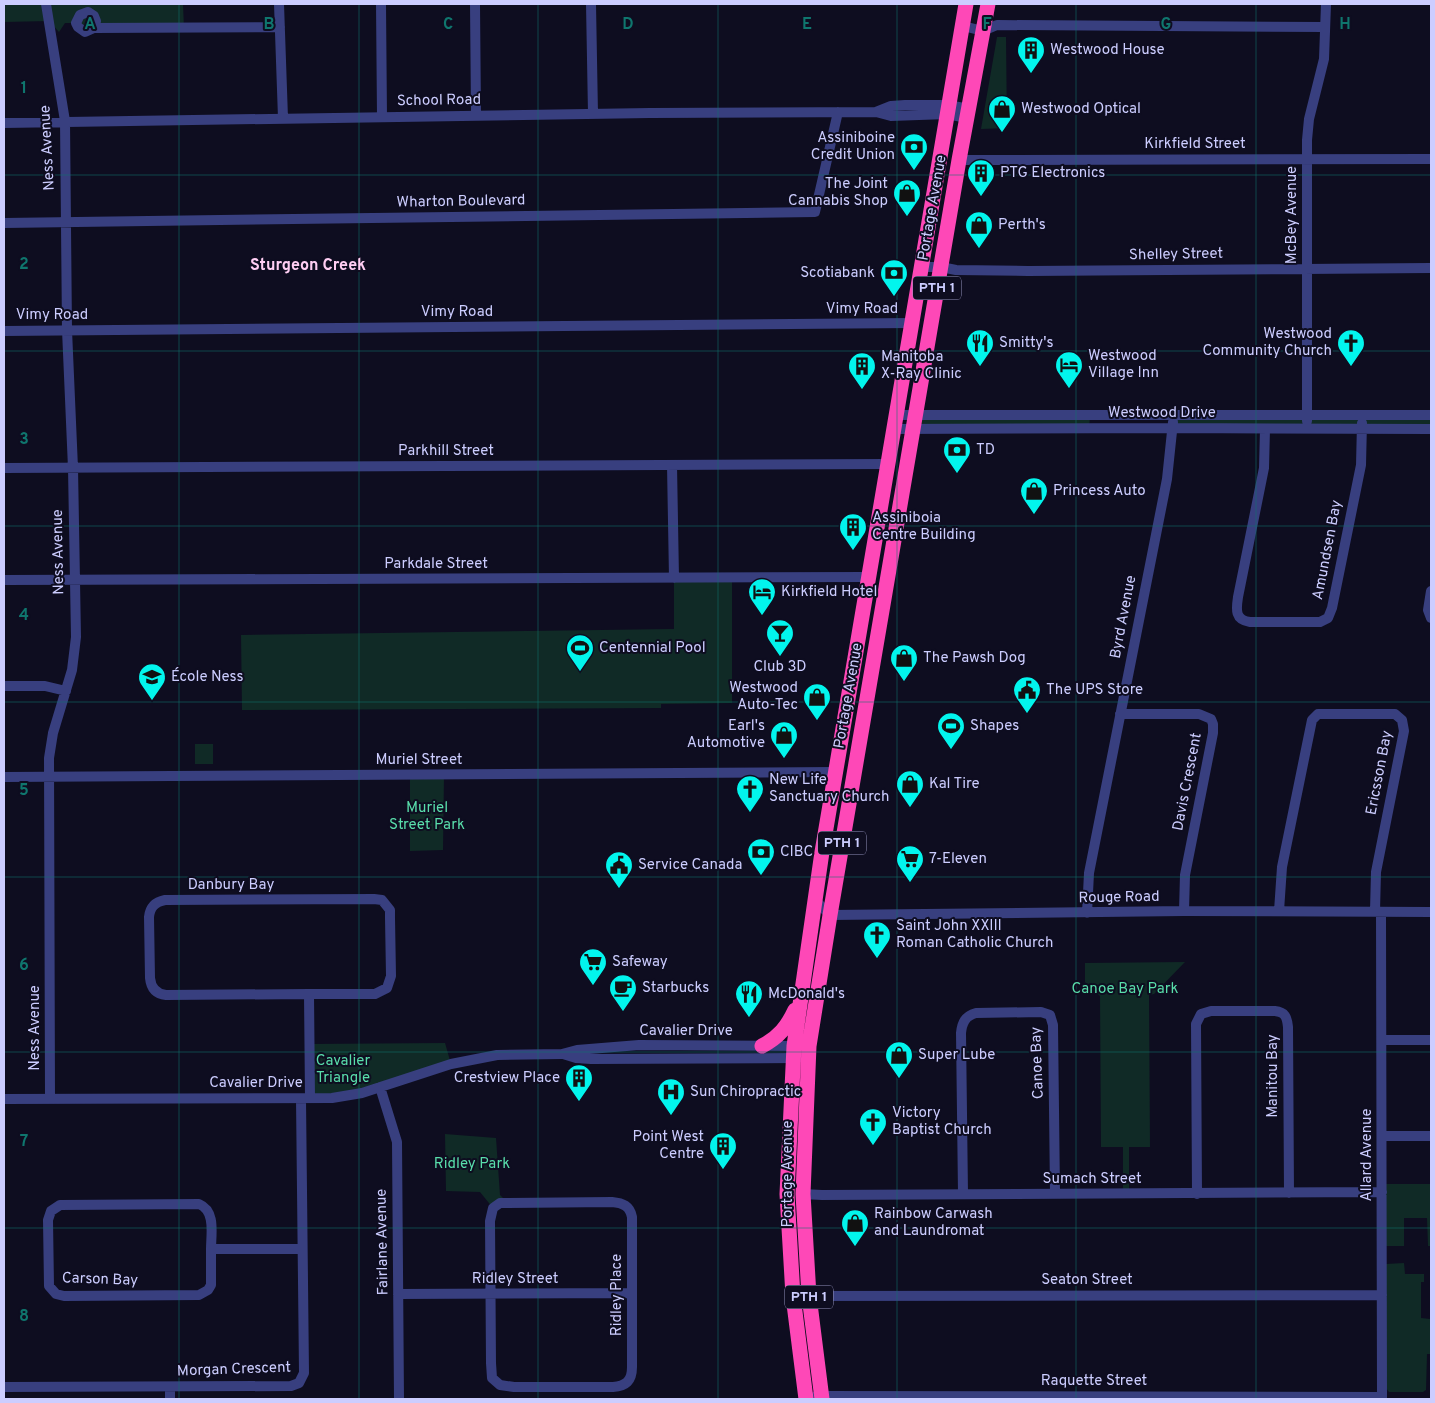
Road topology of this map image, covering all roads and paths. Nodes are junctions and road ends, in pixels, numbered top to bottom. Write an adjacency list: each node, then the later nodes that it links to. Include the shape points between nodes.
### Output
1 (46, 4): 19 (street, Ness Avenue)
2 (279, 4): 9 (street)
3 (381, 4): 17 (street)
4 (475, 4): 16 (street)
5 (591, 4): 14 (street)
6 (1326, 4): 10 (street, McBey Avenue)
7 (964, 15): 8 (street); 12 (highway, Portage Avenue / PTH 1)
8 (989, 20): 10 (street); 15 (highway, Portage Avenue / PTH 1)
9 (280, 27): 11 (street); 18 (street)
10 (1325, 27): 21 (street, McBey Avenue, via 1323,66 1308,126)
11 (94, 28)
12 (948, 110): 13 (street, School Road, via 891,106 876,112); 15 (street, School Road); 26 (highway, Portage Avenue / PTH 1)
13 (838, 112): 14 (street, School Road); 24 (street, Wharton Boulevard, via 815,212)
14 (593, 114): 16 (street, School Road)
15 (968, 114): 23 (highway, Portage Avenue / PTH 1)
16 (476, 115): 17 (street, School Road)
17 (382, 117): 18 (street, School Road)
18 (283, 118): 19 (street, School Road)
19 (65, 122): 20 (street, School Road); 24 (street, Ness Avenue)
20 (4, 123)
21 (1307, 159): 22 (street, Kirkfield Street); 23 (street, Kirkfield Street); 28 (street, McBey Avenue)
22 (1431, 159)
23 (959, 160): 27 (highway, Portage Avenue / PTH 1)
24 (66, 222): 25 (street, Wharton Boulevard); 31 (street, Ness Avenue)
25 (4, 223)
26 (921, 267): 27 (street, Shelley Street); 30 (highway, Portage Avenue / PTH 1)
27 (941, 267): 28 (street, Shelley Street, via 1020,271); 38 (highway, Portage Avenue / PTH 1)
28 (1307, 268): 29 (street, Shelley Street); 34 (street, McBey Avenue)
29 (1431, 268)
30 (911, 324): 31 (street, Vimy Road); 37 (highway, Portage Avenue / PTH 1)
31 (67, 330): 32 (street, Vimy Road); 47 (street, Ness Avenue)
32 (4, 331)
33 (1174, 415): 34 (street, Westwood Drive); 38 (street, Westwood Drive); 39 (street, Byrd Avenue)
34 (1307, 415): 35 (street, Westwood Drive); 41 (street, McBey Avenue)
35 (1362, 415): 36 (street, Westwood Drive); 42 (street, Amundsen Bay)
36 (1431, 415)
37 (894, 422): 38 (street, Westwood Drive); 44 (highway, Portage Avenue / PTH 1)
38 (914, 423): 39 (street, Westwood Drive); 66 (highway, Portage Avenue / PTH 1)
39 (1172, 428): 40 (street, Westwood Drive); 56 (street, Byrd Avenue, via 1168,468)
40 (1265, 429): 41 (street, Westwood Drive); 42 (street, Amundsen Bay, via 1264,468 1237,608 1239,618 1250,622 1320,622 1330,615 1361,465)
41 (1307, 429): 42 (street, Westwood Drive)
42 (1362, 429): 43 (street, Westwood Drive)
43 (1431, 429)
44 (888, 464): 45 (street, Parkhill Street); 48 (highway, Portage Avenue / PTH 1)
45 (672, 465): 47 (street, Parkhill Street); 49 (street)
46 (4, 468): 47 (street, Parkhill Street)
47 (73, 468): 51 (street, Ness Avenue)
48 (868, 577): 49 (street, Parkdale Street); 57 (highway, Portage Avenue / PTH 1)
49 (674, 578): 51 (street, Parkdale Street)
50 (4, 580): 51 (street, Parkdale Street)
51 (74, 580): 55 (street, Ness Avenue, via 75,646)
52 (1431, 591): 53 (street, via 1428,610)
53 (1431, 618)
54 (4, 686): 55 (street, via 44,686)
55 (66, 691): 59 (street, Ness Avenue, via 53,733)
56 (1120, 714): 61 (street, Davis Crescent, via 1202,715 1213,724 1185,875); 65 (street, Byrd Avenue, via 1088,873)
57 (835, 772): 59 (street, Muriel Street); 60 (highway, Portage Avenue / PTH 1)
58 (4, 777): 59 (street, Muriel Street)
59 (49, 777): 77 (street, Ness Avenue)
60 (814, 905): 66 (street); 67 (highway); 69 (highway, Portage Avenue / PTH 1)
61 (1184, 911): 62 (street, Rouge Road); 65 (street, Rouge Road)
62 (1279, 911): 63 (street, Rouge Road); 63 (street, Ericsson Bay, via 1282,867 1312,720 1318,714 1392,714 1401,717 1404,730 1376,877)
63 (1378, 912): 64 (street, Rouge Road); 70 (street, Allard Avenue)
64 (1431, 912)
65 (1087, 913): 66 (street, Rouge Road)
66 (830, 915): 67 (highway, Portage Avenue / PTH 1)
67 (826, 936): 74 (highway, Portage Avenue / PTH 1)
68 (309, 994): 68 (street, Danbury Bay, via 166,995 156,992 150,984 151,908 165,900 382,900 390,910 391,976 387,988 376,994); 78 (street)
69 (800, 999): 72 (highway, via 785,1028); 73 (highway, Portage Avenue / PTH 1)
70 (1382, 1040): 71 (street); 80 (street, Allard Avenue)
71 (1431, 1040)
72 (762, 1046): 73 (street, Cavalier Drive); 75 (street, Cavalier Drive, via 638,1045)
73 (793, 1052): 74 (street, Cavalier Drive); 75 (street, Cavalier Drive, via 591,1059); 94 (highway, Portage Avenue / PTH 1, via 787,1194)
74 (809, 1052): 84 (highway, Portage Avenue / PTH 1)
75 (562, 1054): 76 (street, Cavalier Drive, via 485,1057 451,1064)
76 (380, 1088): 78 (street, Cavalier Drive, via 346,1096); 91 (street, Fairlane Avenue, via 397,1142)
77 (50, 1098): 78 (street, Cavalier Drive); 79 (street, Cavalier Drive)
78 (306, 1098): 89 (street, Morgan Crescent)
79 (4, 1099)
80 (1382, 1136): 81 (street); 82 (street, Allard Avenue)
81 (1431, 1136)
82 (1382, 1192): 83 (street, Sumach Street); 93 (street, Allard Avenue)
83 (1289, 1193): 87 (street, Sumach Street); 87 (street, Manitou Bay, via 1286,1016 1275,1011 1211,1011 1201,1014 1196,1024)
84 (803, 1194): 85 (street, Sumach Street); 95 (highway, Portage Avenue / PTH 1)
85 (963, 1194): 86 (street, Sumach Street); 86 (street, Canoe Bay, via 963,1023 976,1013 1041,1012 1050,1015 1053,1025)
86 (1055, 1194): 87 (street, Sumach Street)
87 (1197, 1194)
88 (211, 1249): 88 (street, Carson Bay, via 211,1285 199,1295 64,1296 56,1294 49,1286 48,1220 51,1211 60,1205 199,1204 210,1215); 89 (street)
89 (302, 1249): 97 (street, Morgan Crescent, via 304,1374 299,1383 291,1386)
90 (632, 1293): 92 (street, Ridley Street); 92 (street, Ridley Place, via 632,1217 628,1207 612,1202 496,1205 490,1215); 92 (street, Ridley Place, via 632,1373 628,1382 619,1386 564,1387 506,1387 492,1378)
91 (398, 1294): 92 (street, Ridley Street); 102 (street, Fairlane Avenue)
92 (490, 1294)
93 (1382, 1295): 95 (street, Seaton Street); 100 (street, Allard Avenue)
94 (793, 1296): 95 (street, Seaton Street); 98 (highway, Portage Avenue / PTH 1)
95 (809, 1296): 99 (highway, Portage Avenue / PTH 1)
96 (4, 1387): 97 (street, Morgan Crescent)
97 (170, 1388): 101 (street)
98 (805, 1398): 99 (street, Raquette Street)
99 (822, 1398): 100 (street, Raquette Street)
100 (1382, 1398)
101 (170, 1399)
102 (399, 1399)

